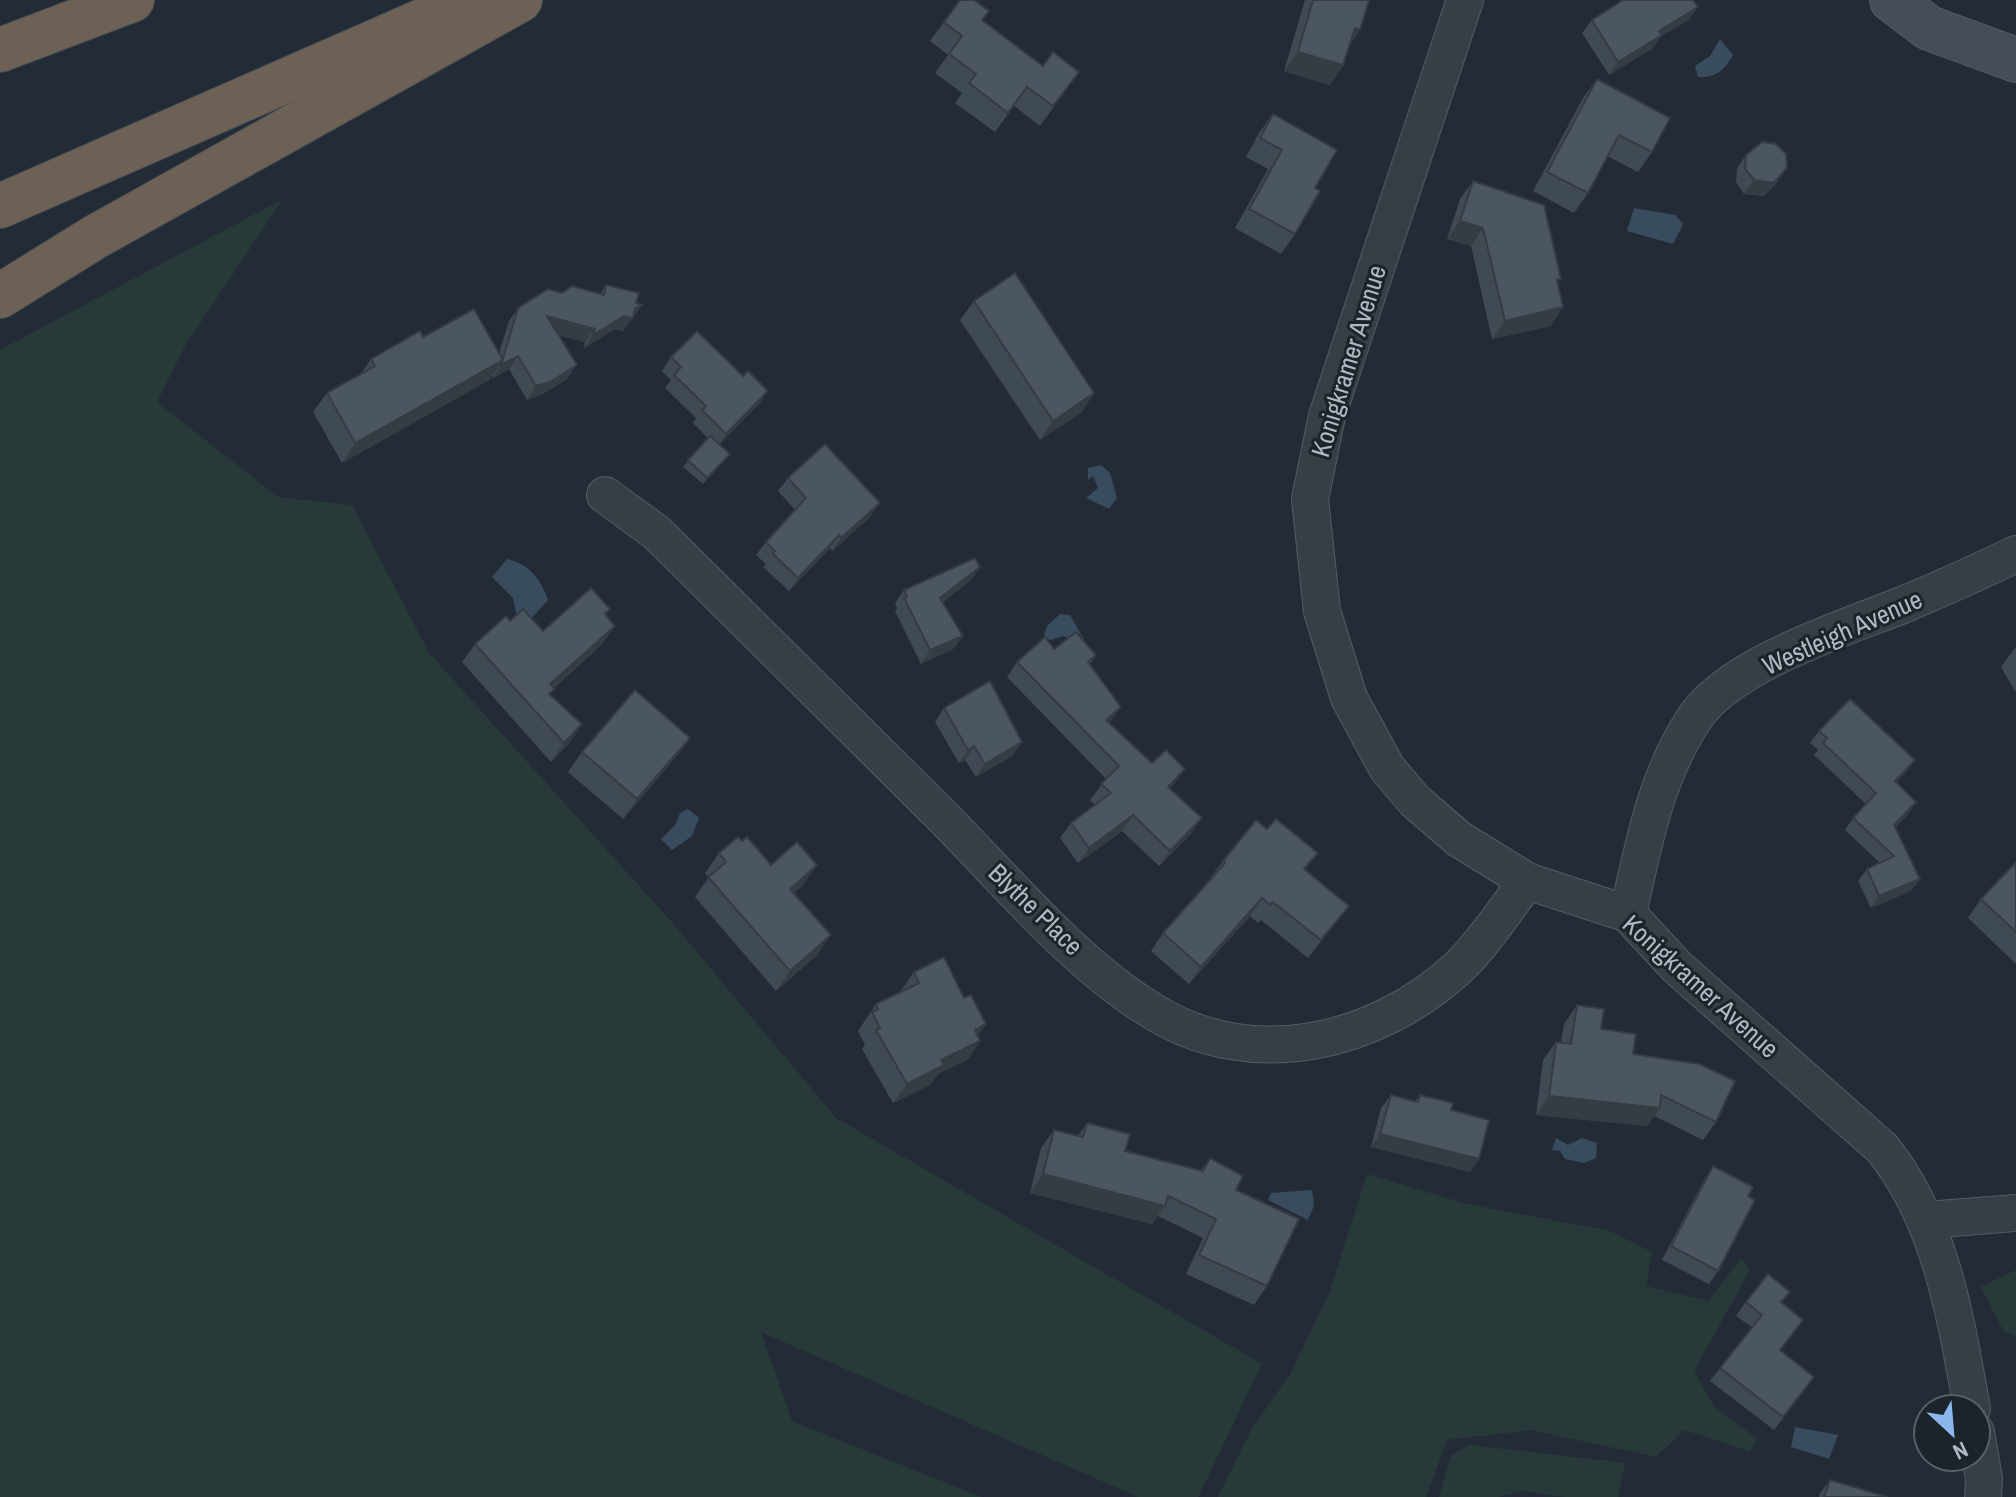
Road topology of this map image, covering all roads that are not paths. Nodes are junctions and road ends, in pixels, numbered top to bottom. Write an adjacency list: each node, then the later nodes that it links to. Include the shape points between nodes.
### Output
1 (132, 0): 6 (highway)
2 (470, 0): 8 (highway)
3 (520, 0): 9 (highway, via 95,237)
4 (1465, 0): 12 (street, Konigkramer Avenue, via 1327,416 1310,499 1314,561 1322,611 1349,698 1387,768 1459,839)
5 (1892, 0): 7 (street, via 1929,28)
6 (0, 50)
7 (2016, 60)
8 (0, 206)
9 (0, 296)
10 (605, 495): 12 (street, Blythe Place, via 657,533 1071,945 1153,1012 1205,1037 1277,1046 1326,1041 1369,1025 1417,1000 1460,966)
11 (2016, 554): 13 (street, Westleigh Avenue, via 1792,650 1737,679 1695,717 1652,808)
12 (1527, 881): 13 (street, Konigkramer Avenue)
13 (1628, 914): 15 (street, Konigkramer Avenue, via 1677,967 1882,1148 1906,1177)
14 (2016, 1213): 15 (street)
15 (1927, 1220): 16 (street, Konigkramer Avenue)
16 (1969, 1393)
17 (1983, 1473): 18 (street)
18 (1983, 1497)

